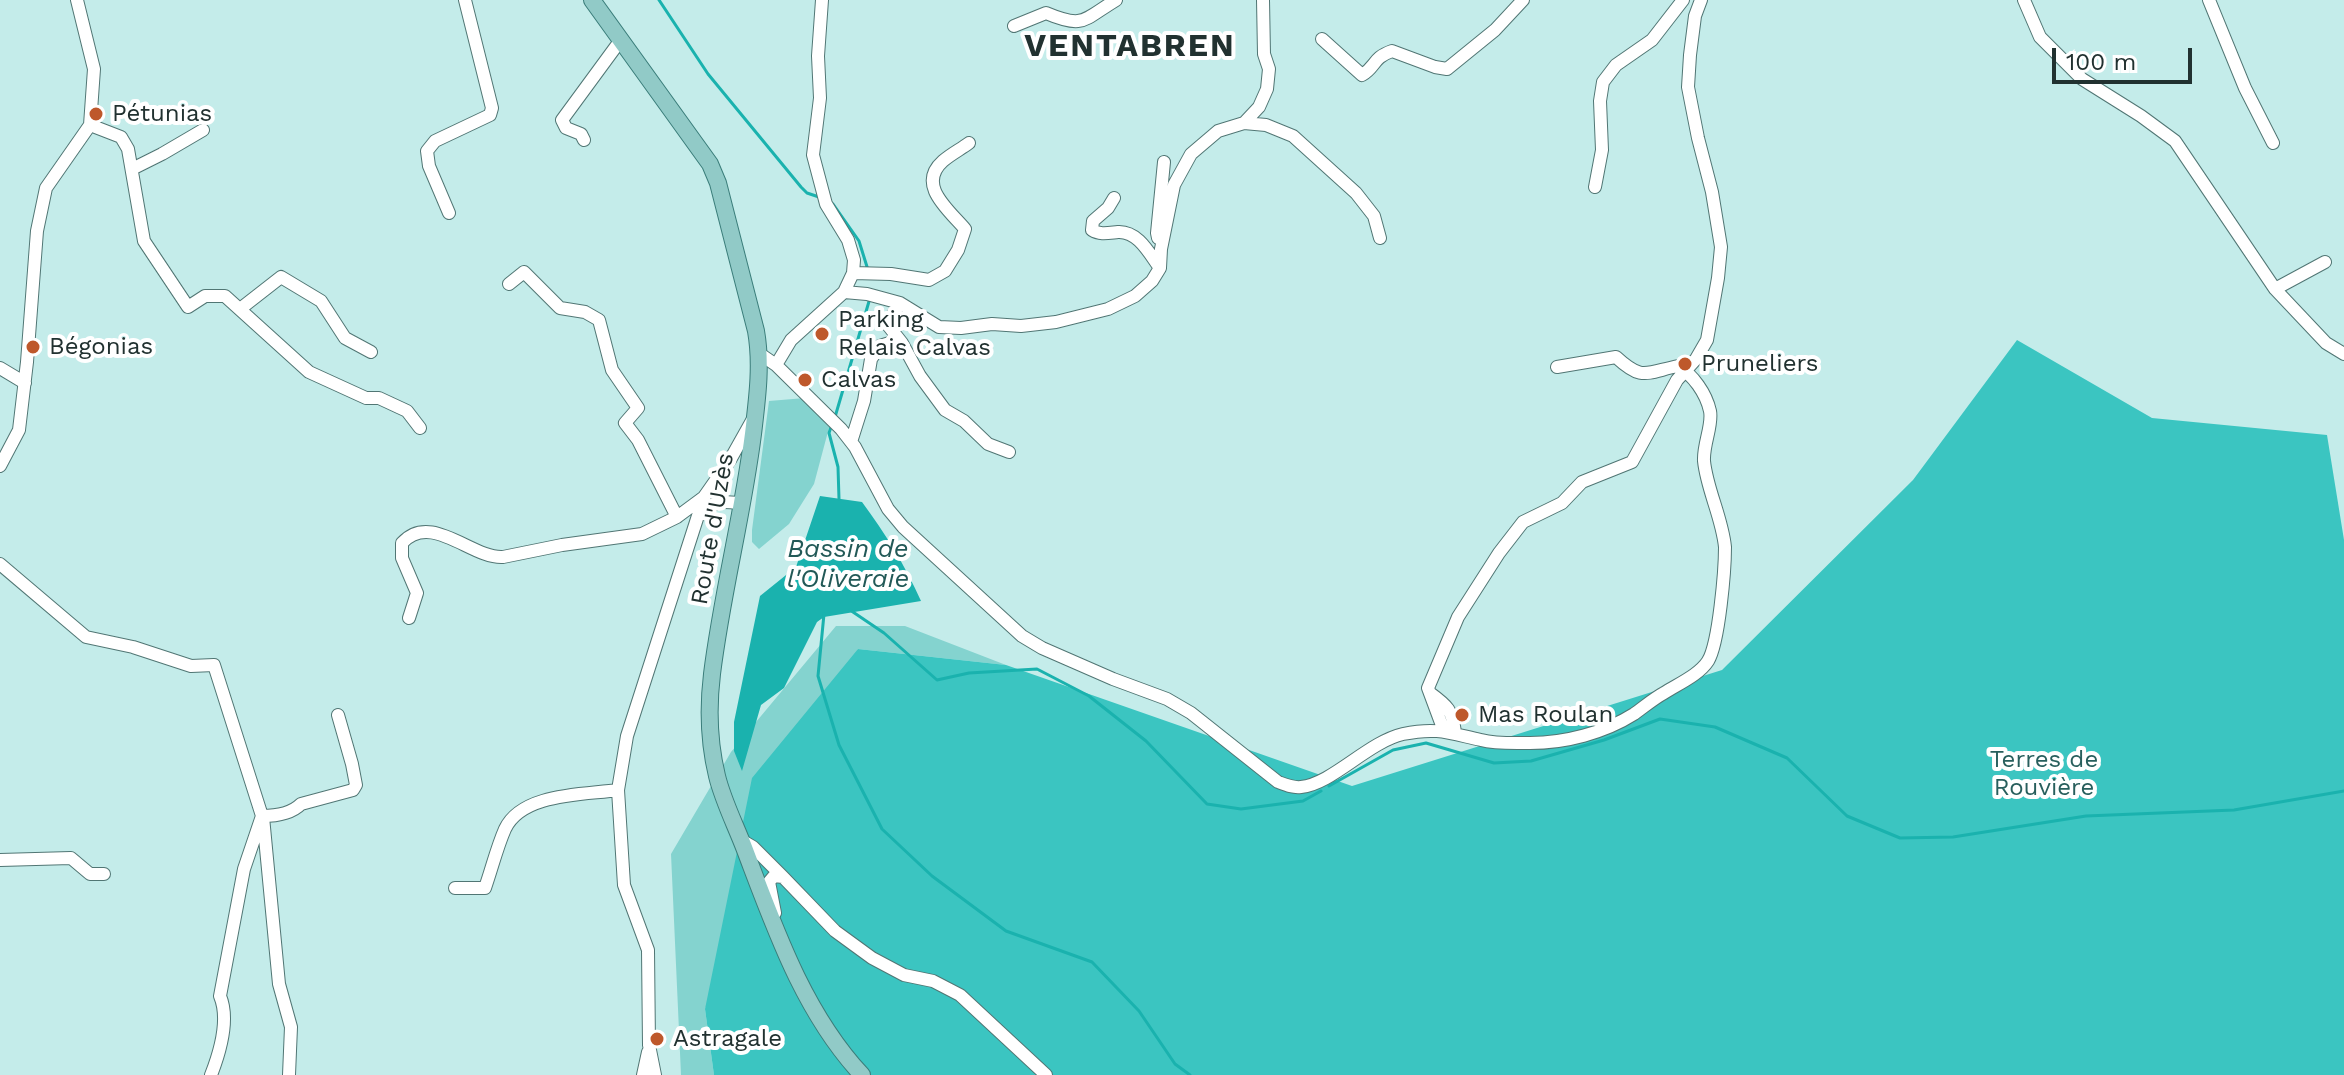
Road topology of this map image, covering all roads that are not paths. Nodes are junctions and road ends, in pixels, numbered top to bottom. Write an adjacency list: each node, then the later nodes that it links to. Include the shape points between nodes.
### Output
1 (77, 0): 16 (street, via 94,69)
2 (465, 0): 25 (street, via 492,108 490,115 435,141 427,151)
3 (592, 0): 14 (main road, Route d'Uzès)
4 (822, 0): 30 (street, via 813,155 825,200)
5 (1116, 0): 12 (street, via 1082,21 1069,23 1046,13)
6 (1263, 0): 15 (street, via 1267,89)
7 (1523, 0): 13 (street, via 1447,69 1392,51 1378,56 1362,75)
8 (1683, 0): 23 (street, via 1652,40 1616,65 1603,82 1602,150)
9 (1701, 0): 43 (street, via 1688,87 1721,247 1707,340)
10 (2024, 0): 32 (street, via 2040,37 2082,79 2175,141)
11 (2209, 0): 20 (street)
12 (1014, 26)
13 (1322, 39)
14 (620, 41): 18 (street, via 562,120); 38 (main road, Route d'Uzès, via 710,164)
15 (1244, 123): 26 (street, via 1293,136 1356,193 1374,216); 27 (street, via 1218,131 1191,154 1174,185)
16 (90, 125): 22 (street, via 121,137); 44 (street, via 46,188 37,231)
17 (203, 130): 22 (street)
18 (584, 140)
19 (969, 143): 30 (street, via 941,163 933,177 935,195 965,229 945,271 929,280)
20 (2273, 143)
21 (1164, 162): 27 (street, via 1157,233)
22 (132, 169): 35 (street, via 144,241 188,307 205,296 225,296)
23 (1595, 187)
24 (1114, 198): 29 (street, via 1093,221 1092,230 1134,234)
25 (449, 213)
26 (1380, 238)
27 (1161, 249): 29 (street)
28 (2325, 262): 32 (street)
29 (1160, 268): 34 (street, via 1135,296 1056,322 939,327)
30 (864, 273): 33 (street)
31 (509, 284): 55 (street, via 524,272 560,308 599,320 612,370 638,408 625,423)
32 (2275, 289): 39 (street, via 2326,343)
33 (844, 292): 34 (street); 40 (street, via 791,340)
34 (900, 303): 36 (street, via 887,324)
35 (240, 309): 37 (street, via 281,277 321,301 345,338); 46 (street, via 309,372 407,411)
36 (899, 340): 47 (street, via 880,346 871,359); 48 (street, via 945,410 988,444)
37 (371, 352)
38 (760, 354): 40 (street); 45 (main road, Route d'Uzès)
39 (2344, 354)
40 (776, 365): 47 (street)
41 (1557, 367): 43 (street, via 1616,357 1639,374 1678,366)
42 (0, 368): 44 (street)
43 (1685, 370): 60 (street, via 1632,462 1582,482 1562,503 1523,522 1499,553 1458,617 1428,688); 60 (street, via 1711,414 1704,462 1724,533 1714,646 1707,662 1633,714 1573,739 1483,741)
44 (25, 383): 49 (street, via 19,430)
45 (756, 414): 50 (street); 51 (main road, Route d'Uzès)
46 (420, 428)
47 (851, 442): 60 (street, via 903,527 1022,636 1167,699 1278,782 1304,787 1399,735 1428,729)
48 (1009, 452)
49 (0, 466)
50 (718, 477): 51 (street, via 734,471); 52 (street); 53 (street, via 716,491)
51 (746, 483): 54 (main road, Route d'Uzès)
52 (704, 497): 55 (street); 56 (street)
53 (725, 501): 54 (street); 56 (street, via 711,504)
54 (743, 504): 63 (main road, Route d'Uzès, via 712,675 710,731 717,778)
55 (677, 517): 58 (street, via 642,534 494,558 443,535 409,537 402,543 402,558 417,593)
56 (697, 517): 61 (street, via 627,736)
57 (0, 564): 62 (street, via 86,637 191,666 214,665)
58 (409, 618)
59 (338, 715): 62 (street, via 352,764 353,790)
60 (1450, 732)
61 (618, 790): 69 (street, via 522,808 506,826 485,888); 71 (street, via 624,885 648,950)
62 (262, 816): 72 (street, via 244,869); 73 (street, via 279,984 291,1027)
63 (741, 840): 65 (street); 66 (main road, Route d'Uzès)
64 (0, 860): 67 (street, via 71,858 90,874)
65 (770, 864): 66 (street, via 758,862); 68 (street)
66 (752, 868): 68 (street); 70 (main road, Route d'Uzès)
67 (104, 874)
68 (783, 877): 70 (street, via 769,882); 77 (street, via 835,931 872,958 960,995)
69 (455, 888)
70 (778, 930): 76 (main road, Route d'Uzès, via 820,1022)
71 (649, 1045): 74 (street); 75 (street)
72 (211, 1075)
73 (289, 1075)
74 (643, 1075)
75 (655, 1075)
76 (862, 1075)
77 (1046, 1075)

